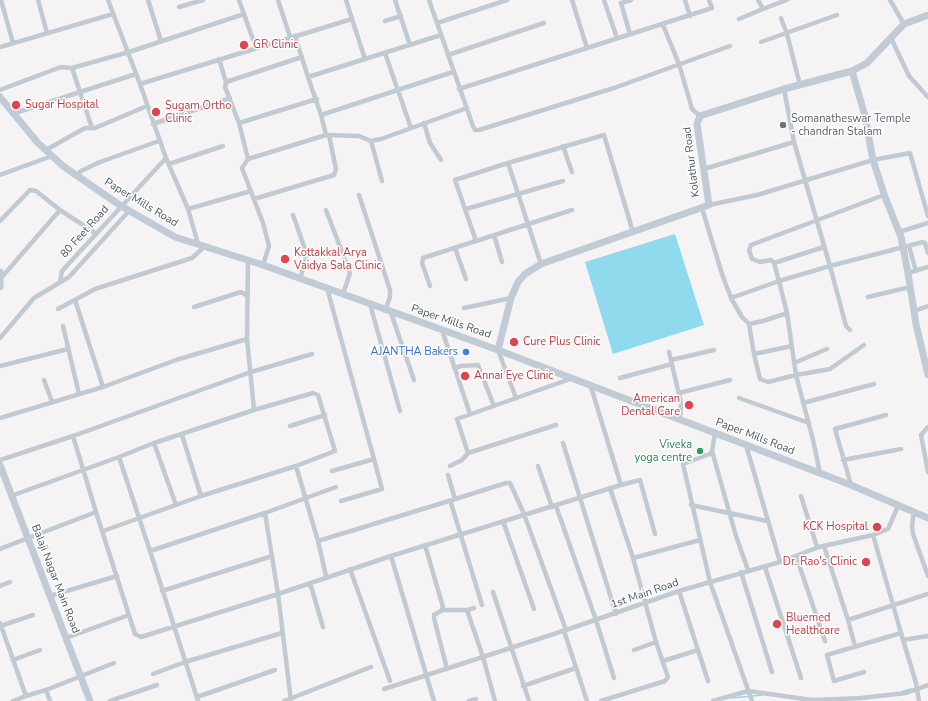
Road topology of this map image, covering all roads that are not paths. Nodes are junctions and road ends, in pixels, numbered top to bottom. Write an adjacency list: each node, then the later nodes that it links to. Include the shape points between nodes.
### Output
1 (1, 0): 45 (street)
2 (38, 0): 36 (street)
3 (108, 0): 22 (street)
4 (148, 0): 43 (street)
5 (203, 0): 20 (street)
6 (239, 0): 23 (street)
7 (278, 0): 40 (street)
8 (346, 0): 29 (street)
9 (395, 0): 26 (street)
10 (429, 0): 32 (street)
11 (507, 0): 32 (street)
12 (572, 0): 50 (street)
13 (604, 0): 41 (street)
14 (631, 0): 37 (street, via 621,3)
15 (685, 0): 27 (street)
16 (709, 0): 27 (street, via 712,8)
17 (758, 0): 21 (street)
18 (786, 0): 21 (street)
19 (890, 0): 34 (street)
20 (179, 7)
21 (763, 9): 30 (street)
22 (113, 14): 36 (street); 51 (street)
23 (244, 14): 43 (street); 49 (street)
24 (837, 15): 38 (street)
25 (928, 15): 34 (main road, Kolathur Road)
26 (401, 16): 31 (street); 46 (street)
27 (690, 16): 35 (street)
28 (781, 18): 38 (street)
29 (352, 19): 40 (street); 56 (street)
30 (739, 19)
31 (385, 21)
32 (437, 23): 39 (street)
33 (544, 23): 53 (street)
34 (904, 24): 42 (main road, Kolathur Road)
35 (663, 25): 37 (street); 57 (street)
36 (47, 33): 45 (street)
37 (630, 34): 41 (street)
38 (787, 34): 44 (street); 65 (street)
39 (441, 35): 46 (street); 53 (street)
40 (292, 37): 49 (street); 54 (street)
41 (617, 38): 50 (street)
42 (891, 38): 59 (main road, Kolathur Road, via 867,63); 72 (street, via 910,76)
43 (161, 41): 51 (street)
44 (761, 42)
45 (13, 43): 48 (street)
46 (410, 45): 52 (street)
47 (730, 46): 57 (street)
48 (0, 47)
49 (256, 48): 55 (street)
50 (587, 48): 66 (street)
51 (129, 52): 58 (street); 61 (street)
52 (385, 53): 56 (street); 69 (street)
53 (448, 55): 60 (street)
54 (302, 57): 62 (street); 63 (street)
55 (219, 59): 63 (street); 64 (street)
56 (365, 59): 62 (street)
57 (679, 64): 76 (street, via 614,88 479,130 475,130); 79 (street, via 692,109)
58 (72, 68): 68 (street, via 62,67); 70 (street)
59 (852, 71): 65 (main road, Kolathur Road); 96 (main road, via 865,116)
60 (453, 72): 66 (street); 69 (street)
61 (136, 74): 64 (street); 70 (street)
62 (308, 77): 74 (street)
63 (226, 82): 73 (street, via 225,87)
64 (140, 84): 75 (street)
65 (800, 85): 67 (main road, Kolathur Road)
66 (459, 89): 76 (street)
67 (784, 89): 79 (main road, Kolathur Road); 88 (street)
68 (0, 90)
69 (396, 90): 78 (street); 84 (street)
70 (80, 92): 77 (street); 83 (street)
71 (0, 97): 77 (main road, Paper Mills Road)
72 (928, 97)
73 (230, 98): 80 (street); 82 (street)
74 (317, 99): 78 (street); 80 (street)
75 (147, 106): 82 (street); 83 (street)
76 (467, 108): 81 (street)
77 (12, 114): 91 (main road, Paper Mills Road)
78 (321, 114): 85 (street)
79 (700, 116): 99 (main road, Kolathur Road, via 697,124)
80 (239, 123): 94 (street)
81 (424, 123): 84 (street); 95 (street, via 430,142)
82 (153, 124): 86 (street)
83 (92, 128): 91 (street, via 85,128)
84 (411, 128): 87 (street)
85 (328, 135): 87 (street, via 359,136); 94 (street); 110 (street, via 336,169 334,175)
86 (159, 141): 93 (street); 102 (street, via 100,162 81,171)
87 (371, 141): 103 (street)
88 (794, 142): 99 (street); 105 (street)
89 (223, 146): 97 (street)
90 (563, 146): 98 (street); 100 (street); 125 (street, via 604,135)
91 (46, 150): 92 (main road, Paper Mills Road)
92 (52, 156): 101 (street); 102 (main road, Paper Mills Road)
93 (166, 158): 97 (street); 111 (street, 80 Feet Road)
94 (248, 159): 106 (street, via 242,168)
95 (441, 160)
96 (873, 160): 105 (street); 109 (main road); 120 (street, via 910,153)
97 (169, 164): 113 (street)
98 (508, 164): 108 (street); 114 (street, via 455,180)
99 (704, 169): 112 (main road, Kolathur Road)
100 (572, 172)
101 (0, 175)
102 (77, 176): 111 (main road, Paper Mills Road)
103 (382, 181)
104 (563, 181): 108 (street)
105 (804, 181): 112 (street, via 757,195); 121 (street)
106 (251, 191): 110 (street); 113 (street)
107 (358, 195): 167 (street, via 390,290)
108 (518, 195): 114 (street); 124 (street)
109 (884, 195): 121 (street); 126 (main road)
110 (254, 199): 141 (street, via 269,246)
111 (120, 206): 118 (main road, Paper Mills Road); 127 (street, 80 Feet Road)
112 (705, 206): 125 (main road, Kolathur Road); 159 (street, via 722,274)
113 (188, 209): 131 (street)
114 (466, 209): 129 (street)
115 (60, 210): 122 (street, via 36,191 30,190); 127 (street); 146 (street)
116 (326, 210): 155 (street, via 350,270)
117 (572, 210): 124 (street)
118 (129, 211): 131 (main road, Paper Mills Road, via 175,237); 149 (street, via 69,277)
119 (292, 215): 147 (street, via 306,252)
120 (928, 216)
121 (816, 220): 132 (street); 139 (street, via 749,248 755,261 771,260)
122 (0, 221)
123 (928, 223): 126 (street)
124 (528, 224): 128 (street); 140 (street)
125 (633, 232): 140 (main road, Kolathur Road)
126 (899, 232): 133 (main road)
127 (96, 233): 149 (street, 80 Feet Road, via 62,270)
128 (494, 235): 129 (street); 138 (street)
129 (476, 241): 134 (street)
130 (927, 242): 133 (street); 135 (street)
131 (201, 246): 137 (main road, Paper Mills Road); 160 (street, via 192,258 108,284)
132 (824, 247): 139 (street); 142 (street)
133 (906, 247): 136 (main road); 142 (street)
134 (456, 248): 148 (street); 152 (street, via 423,258 422,263)
135 (928, 253)
136 (911, 259): 144 (street); 145 (main road)
137 (248, 261): 141 (main road, Paper Mills Road); 156 (street)
138 (502, 262)
139 (774, 263): 150 (street)
140 (541, 264): 158 (main road, Kolathur Road, via 525,274 518,282)
141 (263, 265): 147 (main road, Paper Mills Road)
142 (830, 266): 150 (street); 172 (street, via 846,326)
143 (928, 267): 144 (street)
144 (916, 271): 145 (street)
145 (908, 273): 153 (main road)
146 (0, 275): 151 (main road)
147 (300, 279): 154 (main road, Paper Mills Road)
148 (466, 279)
149 (60, 281): 173 (street, via 34,298)
150 (779, 281): 159 (street); 168 (street)
151 (0, 286)
152 (430, 286)
153 (910, 287): 157 (street); 166 (main road)
154 (327, 288): 155 (main road, Paper Mills Road); 227 (street)
155 (343, 294): 161 (main road, Paper Mills Road)
156 (248, 296): 163 (street, via 241,292); 174 (street)
157 (868, 297)
158 (511, 298): 165 (street); 179 (main road, Kolathur Road)
159 (731, 298): 169 (street)
160 (75, 300): 164 (street); 197 (street)
161 (370, 304): 167 (main road, Paper Mills Road); 207 (street)
162 (928, 306): 166 (street)
163 (194, 307)
164 (58, 308)
165 (464, 308)
166 (914, 311): 189 (main road)
167 (388, 312): 171 (main road, Paper Mills Road); 194 (street)
168 (787, 313): 169 (street); 176 (street)
169 (749, 324): 183 (street)
170 (63, 326): 177 (street)
171 (442, 330): 179 (main road, Paper Mills Road); 187 (street)
172 (850, 330)
173 (0, 338)
174 (247, 339): 188 (street); 197 (street, via 176,360)
175 (864, 345): 190 (street, via 833,368)
176 (792, 346): 183 (street); 185 (street)
177 (68, 349): 186 (street); 200 (street)
178 (827, 349): 185 (street)
179 (498, 350): 192 (main road, Paper Mills Road); 201 (street)
180 (714, 350): 184 (street)
181 (669, 352): 184 (street)
182 (312, 354): 188 (street)
183 (754, 354): 190 (street, via 760,380 768,382)
184 (672, 362): 191 (street); 199 (street)
185 (794, 363): 190 (street)
186 (0, 366)
187 (454, 368): 205 (street, via 478,365); 208 (street)
188 (251, 372): 206 (street); 219 (street)
189 (928, 374)
190 (796, 375): 204 (street)
191 (620, 378)
192 (570, 379): 198 (main road, Paper Mills Road); 201 (street)
193 (44, 380): 203 (street)
194 (414, 380)
195 (730, 380): 199 (street)
196 (874, 384): 204 (street)
197 (103, 387): 200 (street)
198 (591, 387): 212 (main road, Paper Mills Road); 239 (street)
199 (679, 393): 212 (street, via 682,411)
200 (79, 394): 203 (street)
201 (516, 398): 205 (street)
202 (739, 398): 213 (street)
203 (52, 402): 211 (street)
204 (803, 403): 213 (street)
205 (494, 406): 208 (street)
206 (254, 410): 209 (street, via 313,393 320,398); 218 (street)
207 (400, 411)
208 (470, 414): 225 (street, via 457,418)
209 (326, 415): 215 (street); 231 (street, via 335,451)
210 (886, 415): 229 (street, via 835,429)
211 (0, 418)
212 (680, 420): 217 (main road, Paper Mills Road)
213 (809, 424): 237 (street)
214 (556, 425): 225 (street)
215 (290, 426)
216 (928, 427): 236 (street, via 921,435)
217 (714, 433): 222 (main road, Paper Mills Road); 224 (street)
218 (182, 435): 220 (street); 244 (street)
219 (73, 436): 228 (street); 234 (street)
220 (154, 443): 226 (street); 251 (street)
221 (563, 443): 246 (street)
222 (746, 445): 237 (main road, Paper Mills Road); 262 (street)
223 (901, 449): 229 (street)
224 (712, 451): 252 (street, via 683,464); 259 (street)
225 (468, 453): 232 (street, via 462,460)
226 (119, 457): 234 (street); 261 (street)
227 (374, 459): 235 (street); 249 (street, via 382,489)
228 (0, 460)
229 (843, 460): 240 (street)
230 (0, 465): 243 (main road, Balaji Nagar Main Road)
231 (296, 466): 244 (street); 247 (street)
232 (450, 466)
233 (538, 466): 253 (street)
234 (83, 470): 243 (street); 255 (street)
235 (332, 471)
236 (928, 472)
237 (820, 473): 240 (main road, Paper Mills Road)
238 (448, 475): 248 (street)
239 (621, 485): 242 (street); 266 (street, via 640,480)
240 (851, 485): 254 (main road, Paper Mills Road)
241 (336, 488): 247 (street)
242 (610, 488): 246 (street); 279 (street)
243 (11, 496): 268 (main road, Balaji Nagar Main Road)
244 (201, 496): 251 (street)
245 (801, 496): 273 (street)
246 (579, 498): 253 (street); 305 (street)
247 (306, 499): 257 (street); 270 (street)
248 (455, 499): 250 (street); 258 (street, via 510,483)
249 (341, 501)
250 (449, 501): 265 (street); 270 (street)
251 (176, 505): 261 (street)
252 (691, 505): 259 (street); 269 (street)
253 (554, 506): 258 (street); 308 (street)
254 (898, 506): 256 (main road, Paper Mills Road); 267 (street, 1st Main Road, via 888,529)
255 (96, 512): 264 (street); 268 (street)
256 (914, 512): 260 (main road, Paper Mills Road); 287 (street, via 913,534)
257 (265, 513): 275 (street); 276 (street)
258 (524, 514): 263 (street); 313 (street)
259 (730, 514): 262 (street); 283 (street)
260 (927, 517)
261 (139, 518): 264 (street); 275 (street)
262 (767, 520): 280 (street)
263 (503, 521): 265 (street); 302 (street)
264 (103, 531): 285 (street)
265 (461, 534): 271 (street); 300 (street)
266 (655, 534)
267 (873, 535): 272 (street, 1st Main Road); 299 (street)
268 (27, 539): 274 (street); 297 (main road, Balaji Nagar Main Road)
269 (700, 540): 279 (street); 290 (street)
270 (318, 541): 286 (street)
271 (425, 545): 277 (street); 303 (street)
272 (824, 546): 273 (street, 1st Main Road); 309 (street)
273 (817, 548): 278 (street, 1st Main Road)
274 (0, 549)
275 (150, 551): 292 (street)
276 (272, 556): 292 (street); 295 (street)
277 (391, 556): 282 (street); 339 (street)
278 (796, 556): 280 (street, 1st Main Road); 319 (street)
279 (633, 558): 298 (street)
280 (780, 562): 281 (street, 1st Main Road)
281 (765, 567): 283 (street, 1st Main Road); 341 (street)
282 (350, 569): 286 (street); 342 (street)
283 (748, 570): 284 (street, 1st Main Road)
284 (741, 572): 290 (street, 1st Main Road); 335 (street)
285 (116, 576): 297 (street); 307 (street)
286 (326, 576): 289 (street)
287 (928, 576)
288 (10, 582): 291 (street)
289 (310, 582): 295 (street); 312 (street)
290 (710, 582): 293 (street, 1st Main Road); 350 (street)
291 (0, 586)
292 (162, 591): 311 (street)
293 (679, 591): 298 (street, 1st Main Road); 325 (street)
294 (493, 592): 322 (street)
295 (278, 594): 311 (street); 315 (street)
296 (928, 594): 299 (street)
297 (50, 596): 317 (main road, Balaji Nagar Main Road)
298 (646, 603): 305 (street, 1st Main Road); 320 (street)
299 (893, 604): 309 (street); 314 (street)
300 (482, 605)
301 (474, 608): 304 (street)
302 (534, 609)
303 (443, 610): 304 (street); 333 (street, via 435,614 434,618)
304 (467, 610): 326 (street)
305 (616, 614): 308 (street, 1st Main Road)
306 (33, 615): 310 (street)
307 (129, 615): 311 (street, via 138,636); 317 (street)
308 (596, 620): 313 (street, 1st Main Road); 340 (street)
309 (848, 620): 321 (street)
310 (0, 625): 327 (street)
311 (174, 627): 329 (street)
312 (323, 627)
313 (565, 631): 322 (street, 1st Main Road); 332 (street)
314 (901, 632): 318 (street); 321 (street)
315 (282, 633): 329 (street); 353 (street)
316 (928, 636): 318 (street)
317 (66, 638): 338 (main road, Balaji Nagar Main Road)
318 (903, 640): 366 (street, bridge)
319 (825, 641)
320 (656, 642): 324 (street); 328 (street)
321 (855, 646): 336 (street, via 827,656 834,681)
322 (511, 648): 326 (street, 1st Main Road); 346 (street)
323 (40, 650): 327 (street)
324 (634, 650)
325 (698, 650): 328 (street); 343 (street)
326 (483, 657): 333 (street, 1st Main Road); 361 (street)
327 (13, 660): 349 (street)
328 (663, 661): 364 (street, via 668,676 665,680)
329 (185, 662): 337 (street); 351 (street)
330 (114, 663): 338 (street)
331 (371, 667): 353 (street)
332 (576, 668): 346 (street); 363 (street)
333 (447, 669): 339 (street, 1st Main Road)
334 (275, 670): 351 (street)
335 (772, 672)
336 (864, 672)
337 (153, 674)
338 (80, 676): 348 (street); 356 (main road, Balaji Nagar Main Road)
339 (426, 676): 347 (street, 1st Main Road); 359 (street)
340 (614, 678)
341 (801, 678)
342 (390, 681)
343 (708, 681)
344 (157, 685): 357 (street)
345 (928, 685): 350 (street, via 906,693 882,697 812,700 764,693)
346 (523, 686): 362 (street)
347 (384, 689)
348 (46, 690): 349 (street); 355 (street)
349 (26, 696): 354 (street)
350 (750, 696): 365 (street, via 728,697)
351 (198, 699)
352 (476, 699): 360 (street)
353 (291, 700): 358 (street)
354 (13, 701)
355 (50, 701)
356 (90, 701)
357 (110, 701)
358 (284, 701)
359 (434, 701)
360 (469, 701)
361 (495, 701)
362 (529, 701)
363 (587, 701)
364 (601, 701)
365 (714, 701)
366 (919, 701)

